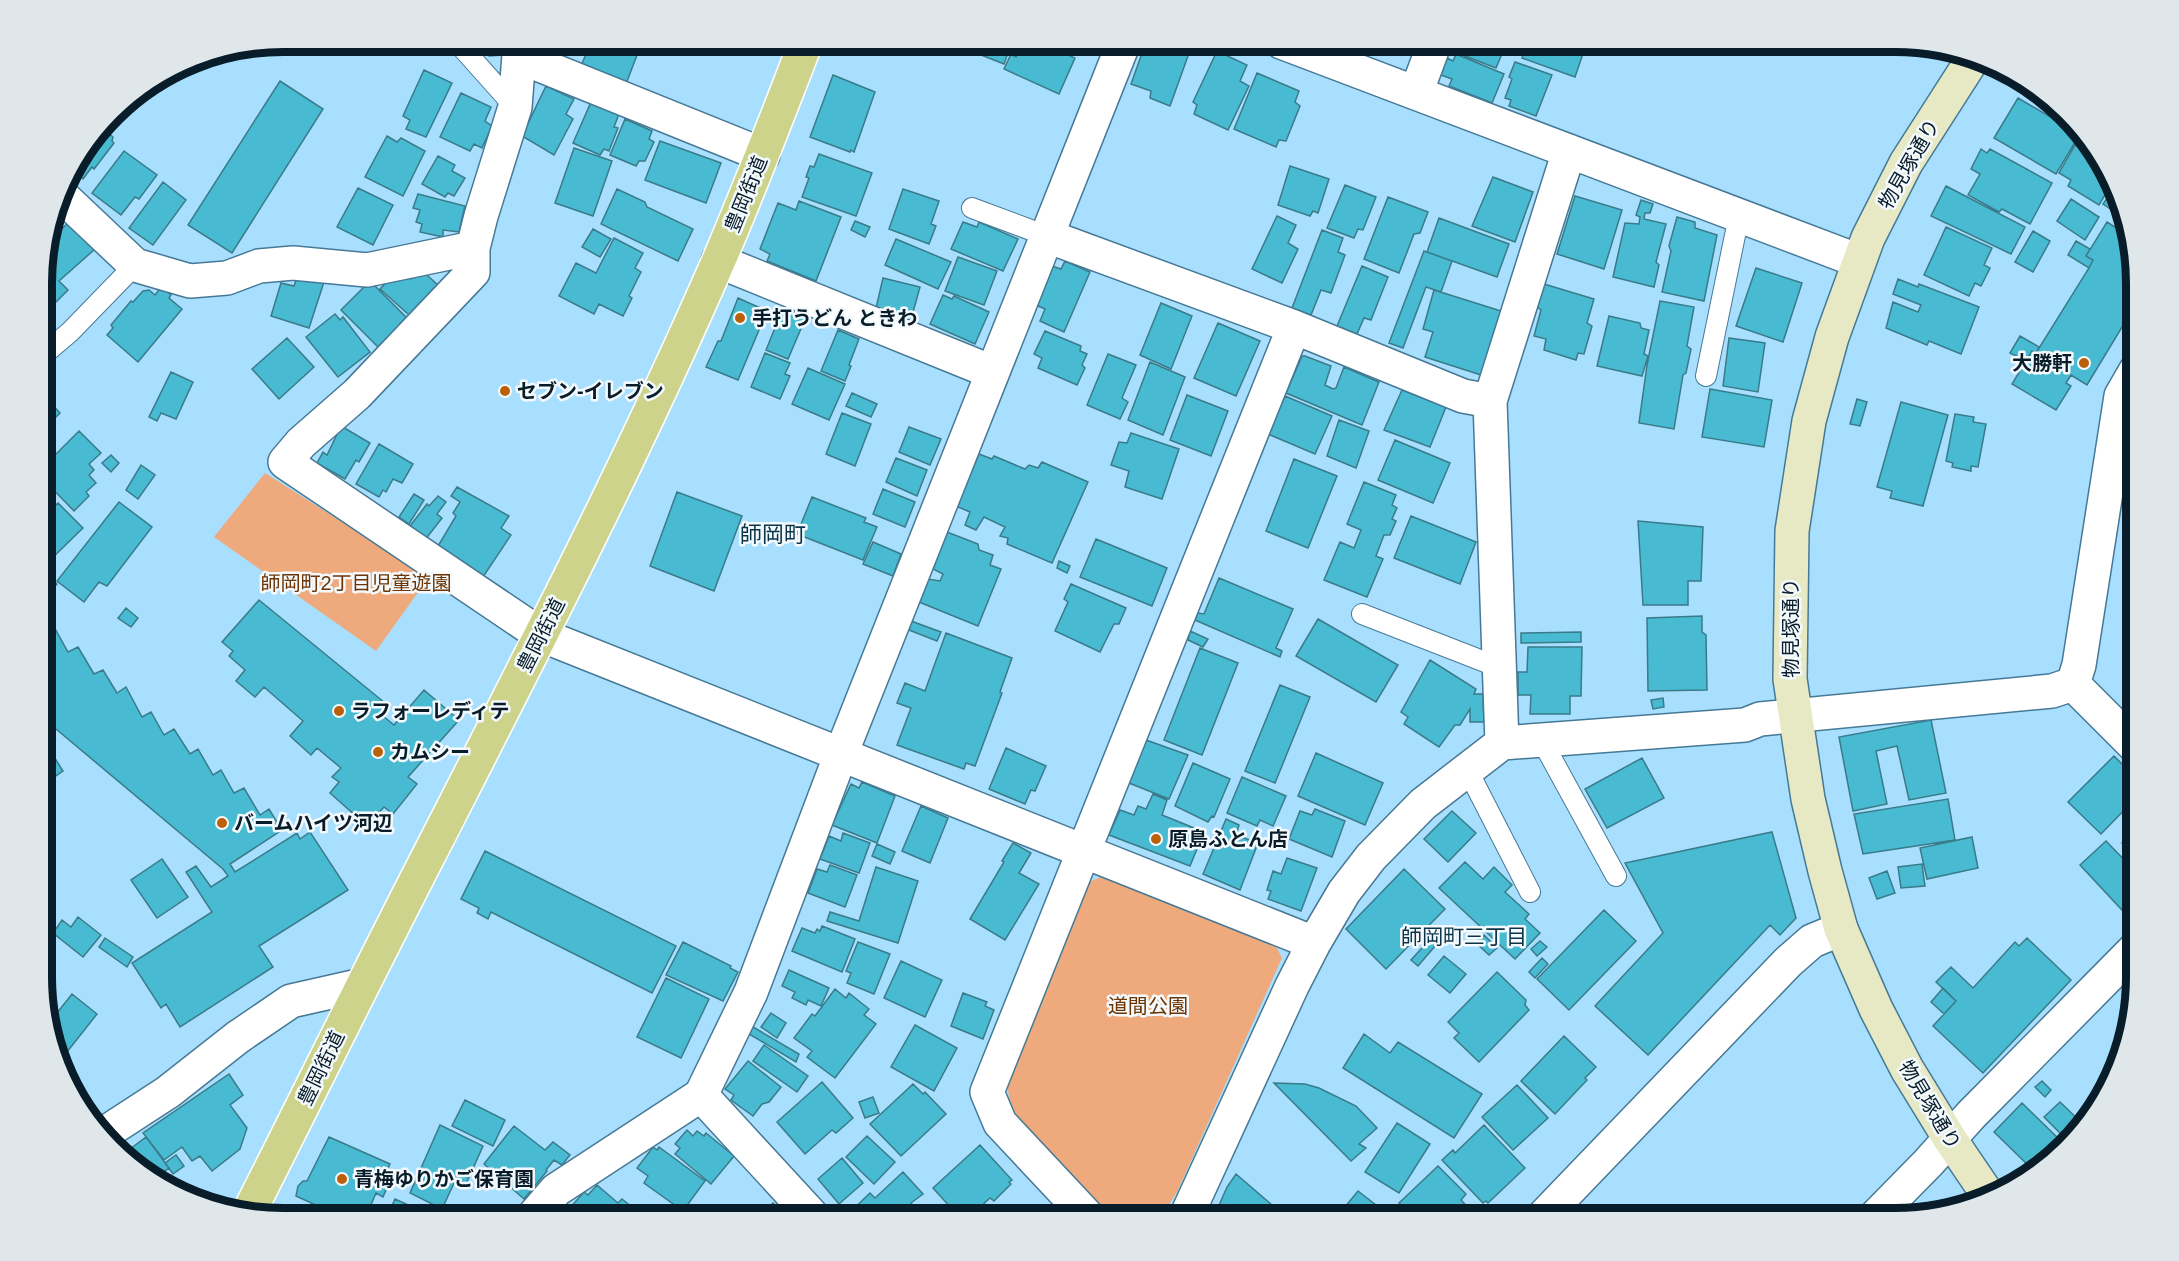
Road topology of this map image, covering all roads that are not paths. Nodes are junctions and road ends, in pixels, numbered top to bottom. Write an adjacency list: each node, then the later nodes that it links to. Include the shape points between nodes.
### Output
1 (466, 52): 10 (lane)
2 (520, 52): 10 (street)
3 (527, 52): 12 (street)
4 (802, 52): 12 (main road, 豊岡街道)
5 (1120, 52): 16 (street)
6 (1307, 52): 9 (street)
7 (1431, 52): 9 (street)
8 (1969, 65): 19 (street, 物見塚通り, via 1906,163)
9 (1416, 93): 11 (street)
10 (515, 107): 17 (street)
11 (1569, 150): 15 (street); 26 (street)
12 (762, 155): 18 (main road, 豊岡街道)
13 (68, 201): 20 (street)
14 (972, 208): 16 (lane)
15 (1738, 216): 19 (street); 24 (lane)
16 (1047, 236): 21 (street); 23 (street)
17 (473, 248): 20 (street, via 366,270 293,263 259,266 226,278 190,281); 28 (street, via 473,272 357,394 300,443 285,462)
18 (718, 261): 23 (street); 28 (main road, 豊岡街道)
19 (1859, 261): 31 (street, 物見塚通り, via 1832,337 1809,421 1792,531 1790,679)
20 (135, 265): 22 (lane)
21 (1294, 327): 26 (street, via 1463,396); 37 (street)
22 (52, 347)
23 (992, 372): 35 (street)
24 (1706, 376)
25 (2126, 387): 30 (street, via 2121,396)
26 (1490, 401): 29 (street)
27 (1362, 614): 29 (lane)
28 (542, 634): 35 (street); 43 (main road, 豊岡街道)
29 (1498, 667): 34 (street)
30 (2073, 684): 31 (street, via 2052,691); 32 (street)
31 (1795, 715): 33 (street, via 1745,725); 40 (street, 物見塚通り, via 1808,799)
32 (2126, 737)
33 (1542, 741): 34 (street); 38 (lane)
34 (1503, 743): 36 (street)
35 (841, 754): 37 (street); 44 (street, via 751,992)
36 (1467, 769): 39 (lane); 41 (street, via 1423,804 1371,857 1344,892)
37 (1084, 851): 41 (street); 51 (street, via 987,1092 1000,1123)
38 (1616, 876)
39 (1530, 892)
40 (1841, 929): 46 (street, 物見塚通り, via 1907,1069); 53 (street, via 1812,941 1788,962)
41 (1314, 943): 52 (street)
42 (2126, 958): 46 (street)
43 (362, 985): 45 (street, via 291,1001); 48 (main road, 豊岡街道)
44 (700, 1095): 49 (street, via 556,1190); 50 (street)
45 (110, 1130)
46 (1950, 1139): 47 (street, 物見塚通り); 54 (street)
47 (1985, 1191)
48 (252, 1207)
49 (540, 1208)
50 (805, 1208)
51 (1080, 1208)
52 (1190, 1208)
53 (1552, 1208)
54 (1883, 1208)

